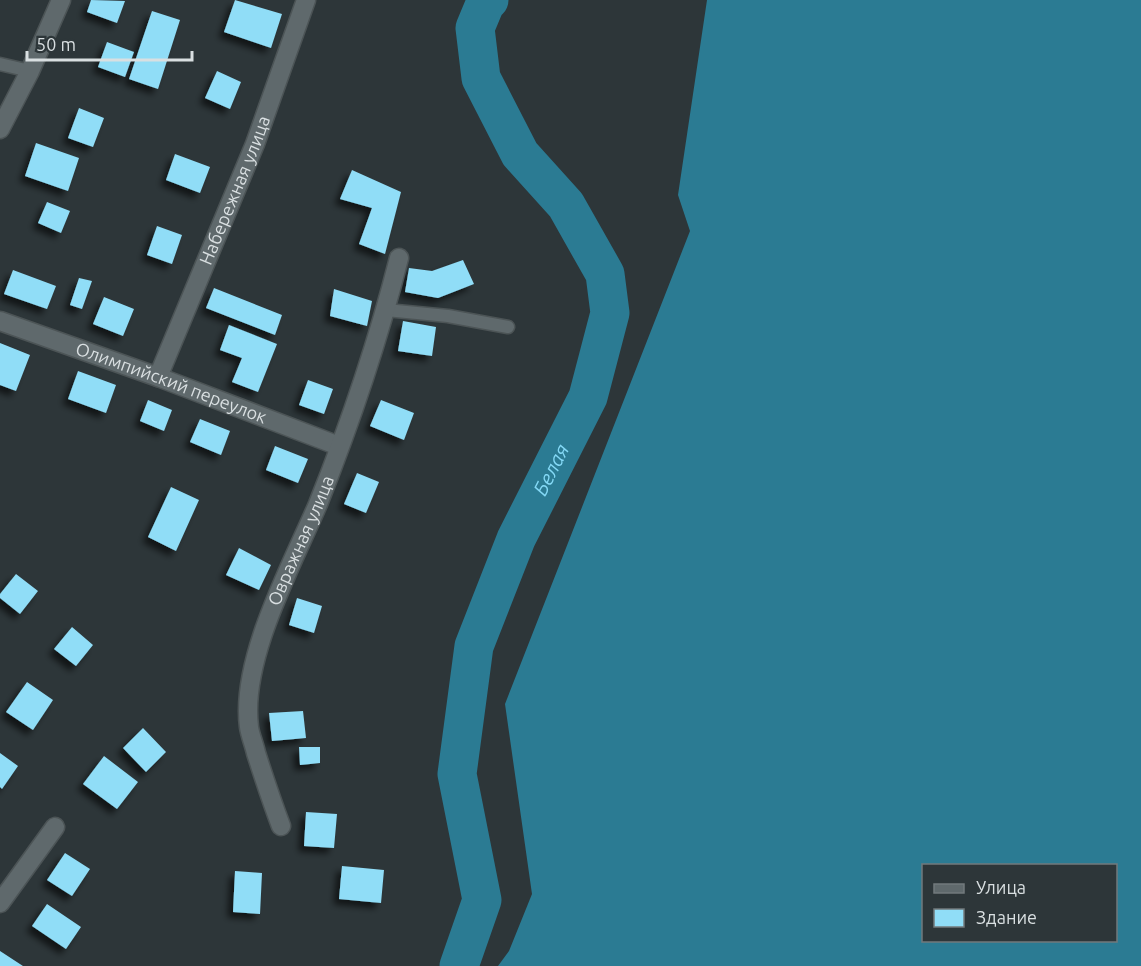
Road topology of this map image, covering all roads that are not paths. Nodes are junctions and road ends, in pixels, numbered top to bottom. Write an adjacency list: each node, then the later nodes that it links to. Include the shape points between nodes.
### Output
1 (61, 0): 4 (street)
2 (306, 0): 10 (street, Набережная улица, via 255,144)
3 (0, 64): 4 (lane)
4 (30, 71): 5 (street)
5 (0, 129)
6 (399, 258): 7 (street, Овражная улица)
7 (386, 310): 9 (lane); 11 (street, Овражная улица)
8 (0, 321): 10 (street, Олимпийский переулок)
9 (508, 327)
10 (158, 377): 11 (street, Олимпийский переулок)
11 (339, 446): 12 (street, Овражная улица, via 260,645 249,692 249,727)
12 (281, 826)
13 (55, 827): 14 (street)
14 (0, 903)

